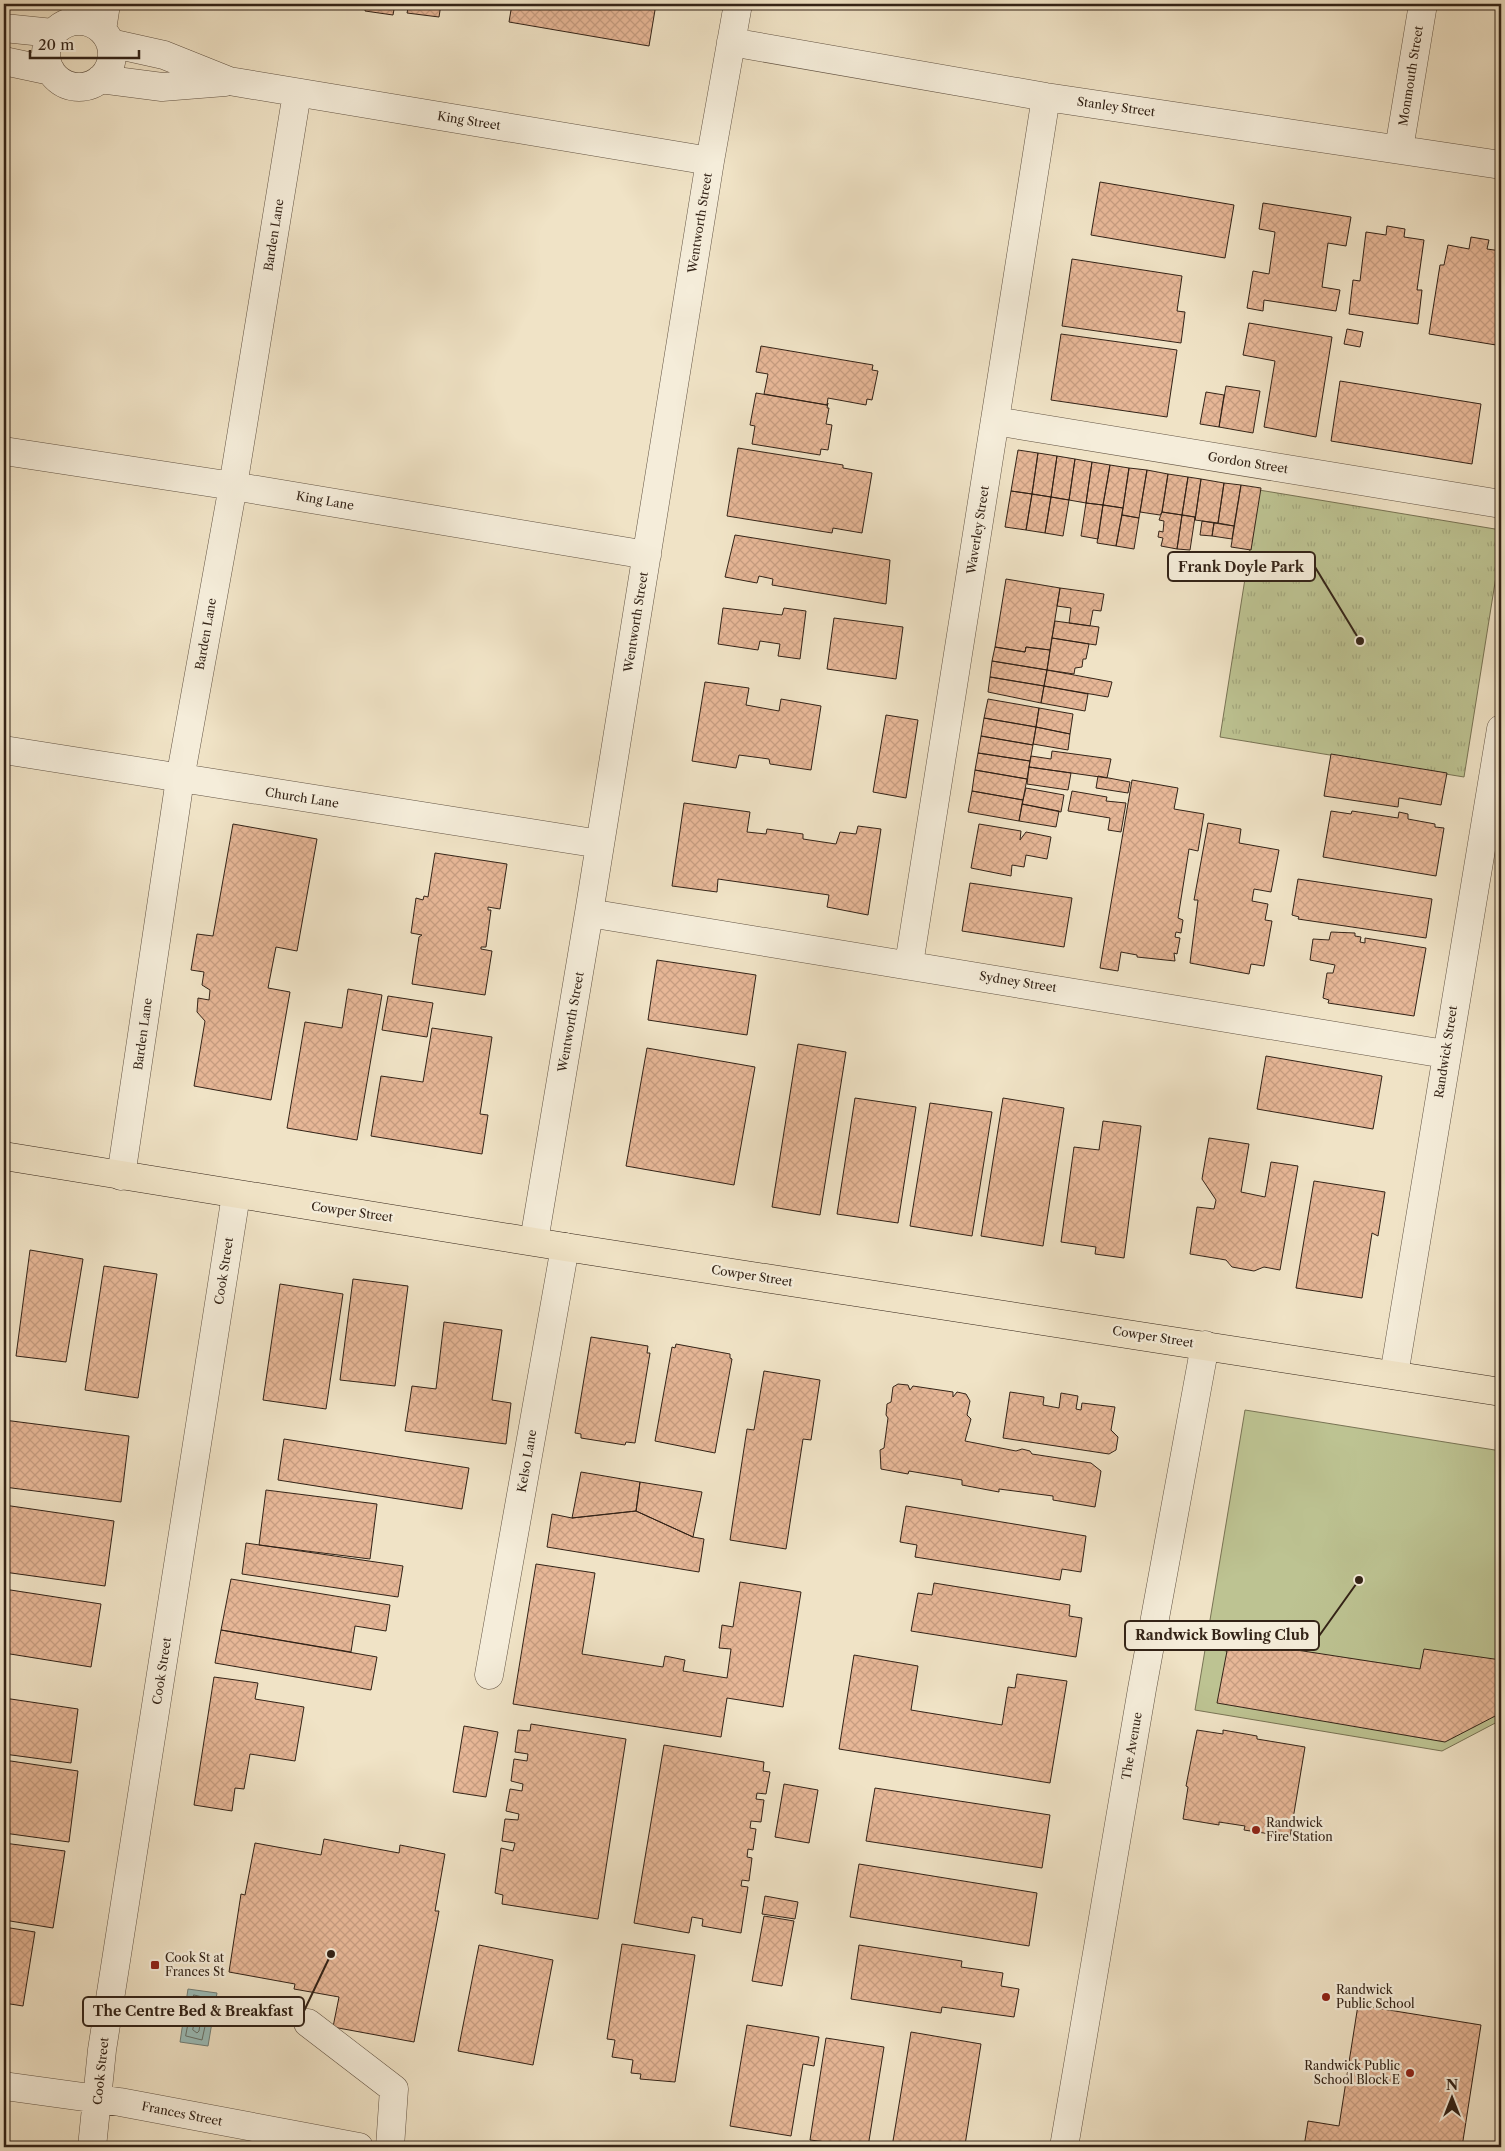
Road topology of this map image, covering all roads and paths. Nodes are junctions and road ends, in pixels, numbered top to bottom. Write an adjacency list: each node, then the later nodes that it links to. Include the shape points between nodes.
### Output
1 (106, 4): 6 (street)
2 (738, 4): 7 (street, Wentworth Street)
3 (1423, 4): 14 (street, Monmouth Street)
4 (62, 20): 5 (street); 6 (street, via 94,24); 9 (street, via 46,52)
5 (4, 28)
6 (106, 36): 10 (street, via 112,52 111,62); 11 (street, King Street)
7 (731, 42): 13 (street, Stanley Street); 15 (street, Wentworth Street)
8 (4, 61): 9 (street)
9 (51, 71): 10 (street, via 58,79 74,86)
10 (100, 79): 11 (street, King Street, via 162,87)
11 (229, 81): 12 (street, King Street)
12 (296, 93): 15 (street, King Street); 19 (street, Barden Lane)
13 (1046, 97): 14 (street, Stanley Street); 17 (street, Waverley Street)
14 (1399, 149): 16 (street, Stanley Street)
15 (710, 161): 21 (street, Wentworth Street)
16 (1501, 165)
17 (995, 422): 20 (street, Gordon Street); 27 (street, Waverley Street)
18 (4, 451): 19 (street, King Lane)
19 (233, 486): 21 (street, King Lane); 24 (street, Barden Lane)
20 (1501, 504)
21 (646, 555): 25 (street, Wentworth Street)
22 (1501, 729): 28 (street, Randwick Street)
23 (4, 750): 24 (street, Church Lane)
24 (180, 779): 25 (street, Church Lane); 30 (street, Barden Lane)
25 (600, 844): 26 (street, Wentworth Street)
26 (589, 913): 27 (street, Sydney Street); 32 (street, Wentworth Street)
27 (909, 964): 28 (street, Sydney Street)
28 (1446, 1054): 35 (street, Randwick Street)
29 (4, 1156): 30 (main road, Cowper Street)
30 (121, 1176): 31 (main road, Cowper Street)
31 (236, 1195): 32 (main road, Cowper Street); 40 (street, Cook Street, via 102,2050)
32 (534, 1241): 33 (main road, Cowper Street)
33 (565, 1247): 34 (main road, Cowper Street); 37 (street, Kelso Lane)
34 (1205, 1345): 35 (main road, Cowper Street); 44 (street, The Avenue)
35 (1394, 1375): 36 (main road, Cowper Street)
36 (1501, 1392)
37 (489, 1675)
38 (308, 2023): 43 (street, via 394,2088)
39 (4, 2086): 40 (street, Frances Street)
40 (99, 2098): 41 (street, Cook Street); 42 (street, Frances Street)
41 (92, 2147)
42 (359, 2147)
43 (390, 2147)
44 (1064, 2147)

